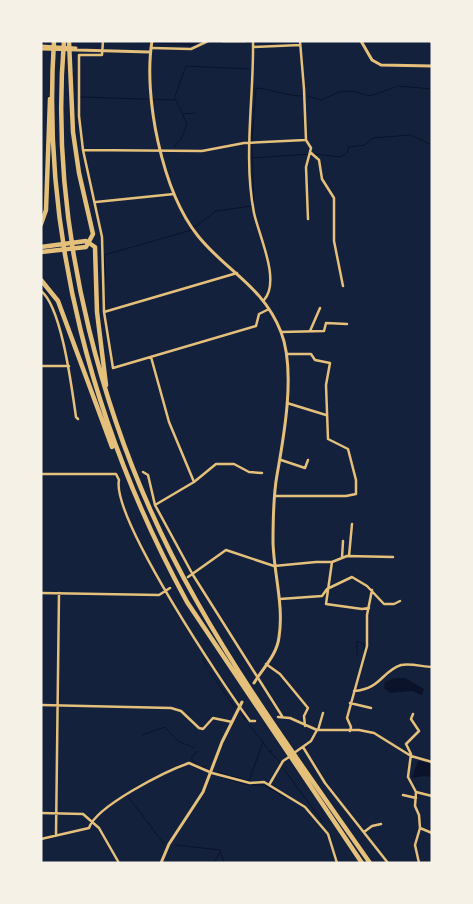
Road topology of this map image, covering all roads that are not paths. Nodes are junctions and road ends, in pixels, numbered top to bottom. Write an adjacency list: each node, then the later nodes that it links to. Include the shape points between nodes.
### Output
1 (54, 41): 18 (highway)
2 (64, 41): 48 (highway, via 67,205 77,274)
3 (69, 41): 30 (highway, via 73,132 93,234)
4 (103, 41): 15 (street)
5 (152, 41): 14 (main road)
6 (208, 41): 14 (street, via 191,49)
7 (223, 41): 8 (street)
8 (245, 41)
9 (252, 41): 12 (street)
10 (361, 41): 17 (main road, via 372,60 381,65)
11 (300, 43): 12 (street); 21 (street)
12 (253, 46): 22 (street)
13 (41, 47): 15 (main road)
14 (151, 48): 16 (main road)
15 (104, 49): 16 (main road); 19 (street, via 102,55 78,55)
16 (149, 52): 23 (main road, via 151,101)
17 (432, 66)
18 (52, 73): 29 (highway, via 46,210); 59 (highway, via 59,205 86,358)
19 (79, 116): 20 (street); 24 (street)
20 (73, 120)
21 (306, 140): 22 (street); 25 (street)
22 (250, 144): 23 (street, via 202,151); 37 (street, via 254,213 270,274 269,294)
23 (160, 149): 24 (street); 26 (main road)
24 (83, 150): 27 (street)
25 (310, 152): 28 (street, via 306,167); 35 (street, via 319,160 322,179 334,198 334,241)
26 (174, 194): 27 (street); 33 (main road, via 198,236)
27 (95, 202): 40 (street, via 102,238)
28 (308, 219)
29 (41, 224)
30 (89, 243): 31 (highway); 32 (highway, via 86,247); 48 (highway, via 95,247 96,255 97,312)
31 (41, 247)
32 (41, 252)
33 (237, 273): 37 (main road); 40 (street)
34 (41, 280): 59 (highway, via 58,301 88,388)
35 (343, 286)
36 (41, 291): 47 (street, via 56,318)
37 (264, 300): 39 (main road)
38 (320, 308): 42 (street)
39 (269, 309): 43 (main road); 45 (street, via 259,314 256,326)
40 (104, 312): 45 (street, via 113,368)
41 (347, 324): 42 (street, via 326,323 324,331)
42 (310, 331): 43 (street)
43 (281, 332): 44 (main road)
44 (287, 354): 49 (main road); 50 (street, via 311,354 315,360 330,363)
45 (151, 357): 57 (street, via 169,422)
46 (41, 366): 47 (street)
47 (69, 366): 51 (street)
48 (107, 391): 123 (highway, via 144,495 195,598 291,750)
49 (286, 403): 50 (street); 52 (main road)
50 (326, 415): 58 (street, via 328,439 348,449 356,494)
51 (78, 419)
52 (281, 460): 53 (street, via 305,468); 58 (main road)
53 (308, 460)
54 (143, 472): 60 (street, via 148,475)
55 (262, 473): 57 (street, via 249,472 234,464 216,464)
56 (41, 474): 71 (street, via 116,474 118,488)
57 (194, 482): 60 (street)
58 (275, 496): 67 (main road)
59 (135, 498): 122 (highway, via 187,602)
60 (155, 505): 68 (street)
61 (352, 524): 63 (street)
62 (343, 541): 65 (street)
63 (349, 556): 64 (street); 65 (street)
64 (394, 557)
65 (342, 558): 66 (street)
66 (332, 562): 67 (street); 72 (street)
67 (274, 566): 68 (street, via 226,550); 76 (main road)
68 (193, 575): 69 (street); 81 (street)
69 (188, 577)
70 (170, 588): 71 (street)
71 (165, 590): 75 (street, via 159,595); 88 (street)
72 (328, 590): 73 (street, via 352,577); 76 (street, via 322,596); 78 (street, via 326,604)
73 (372, 590): 77 (street, via 384,604); 78 (street)
74 (41, 593): 75 (street)
75 (59, 593): 87 (street)
76 (278, 599): 79 (main road, via 279,637 275,654)
77 (400, 601)
78 (369, 608): 83 (street, via 367,646)
79 (266, 664): 81 (main road); 96 (street, via 280,674 308,708 304,716)
80 (432, 667): 83 (street, via 421,664 401,666 372,687)
81 (257, 678): 82 (main road); 92 (street)
82 (254, 683)
83 (354, 691): 85 (street)
84 (242, 702): 88 (main road)
85 (350, 703): 89 (street); 98 (street, via 347,718)
86 (41, 705): 87 (street)
87 (57, 706): 94 (street, via 175,708 202,729 213,718); 111 (street)
88 (239, 707): 94 (main road); 95 (street, via 250,721)
89 (371, 708)
90 (323, 713): 97 (street)
91 (413, 714): 100 (street, via 411,719 420,731 406,744)
92 (282, 716): 93 (street); 96 (street)
93 (278, 717)
94 (232, 722): 102 (main road)
95 (255, 722)
96 (305, 726): 97 (street)
97 (317, 730): 98 (street); 99 (street)
98 (350, 731): 100 (street, via 374,733)
99 (303, 747): 103 (street, via 283,761); 115 (street, via 325,783)
100 (411, 756): 101 (street); 104 (street, via 407,772)
101 (432, 762)
102 (212, 773): 103 (street, via 250,783 264,782); 112 (street, via 189,763 176,768 126,794); 120 (main road, via 169,844)
103 (269, 786): 121 (street, via 305,807 317,820 328,834)
104 (416, 792): 106 (street); 107 (street)
105 (402, 795): 107 (street)
106 (432, 796)
107 (416, 798): 108 (street)
108 (416, 808): 109 (street); 114 (street)
109 (422, 808)
110 (41, 812): 111 (street)
111 (56, 813): 112 (street, via 82,814); 117 (street)
112 (91, 822): 117 (street, via 89,828); 119 (street, via 106,838)
113 (381, 824): 115 (street)
114 (420, 828): 116 (street); 125 (street, via 415,845)
115 (364, 832): 124 (street)
116 (432, 833)
117 (56, 835): 118 (street)
118 (41, 839)
119 (119, 863)
120 (162, 863)
121 (337, 863)
122 (362, 863)
123 (370, 863)
124 (388, 863)
125 (419, 863)

